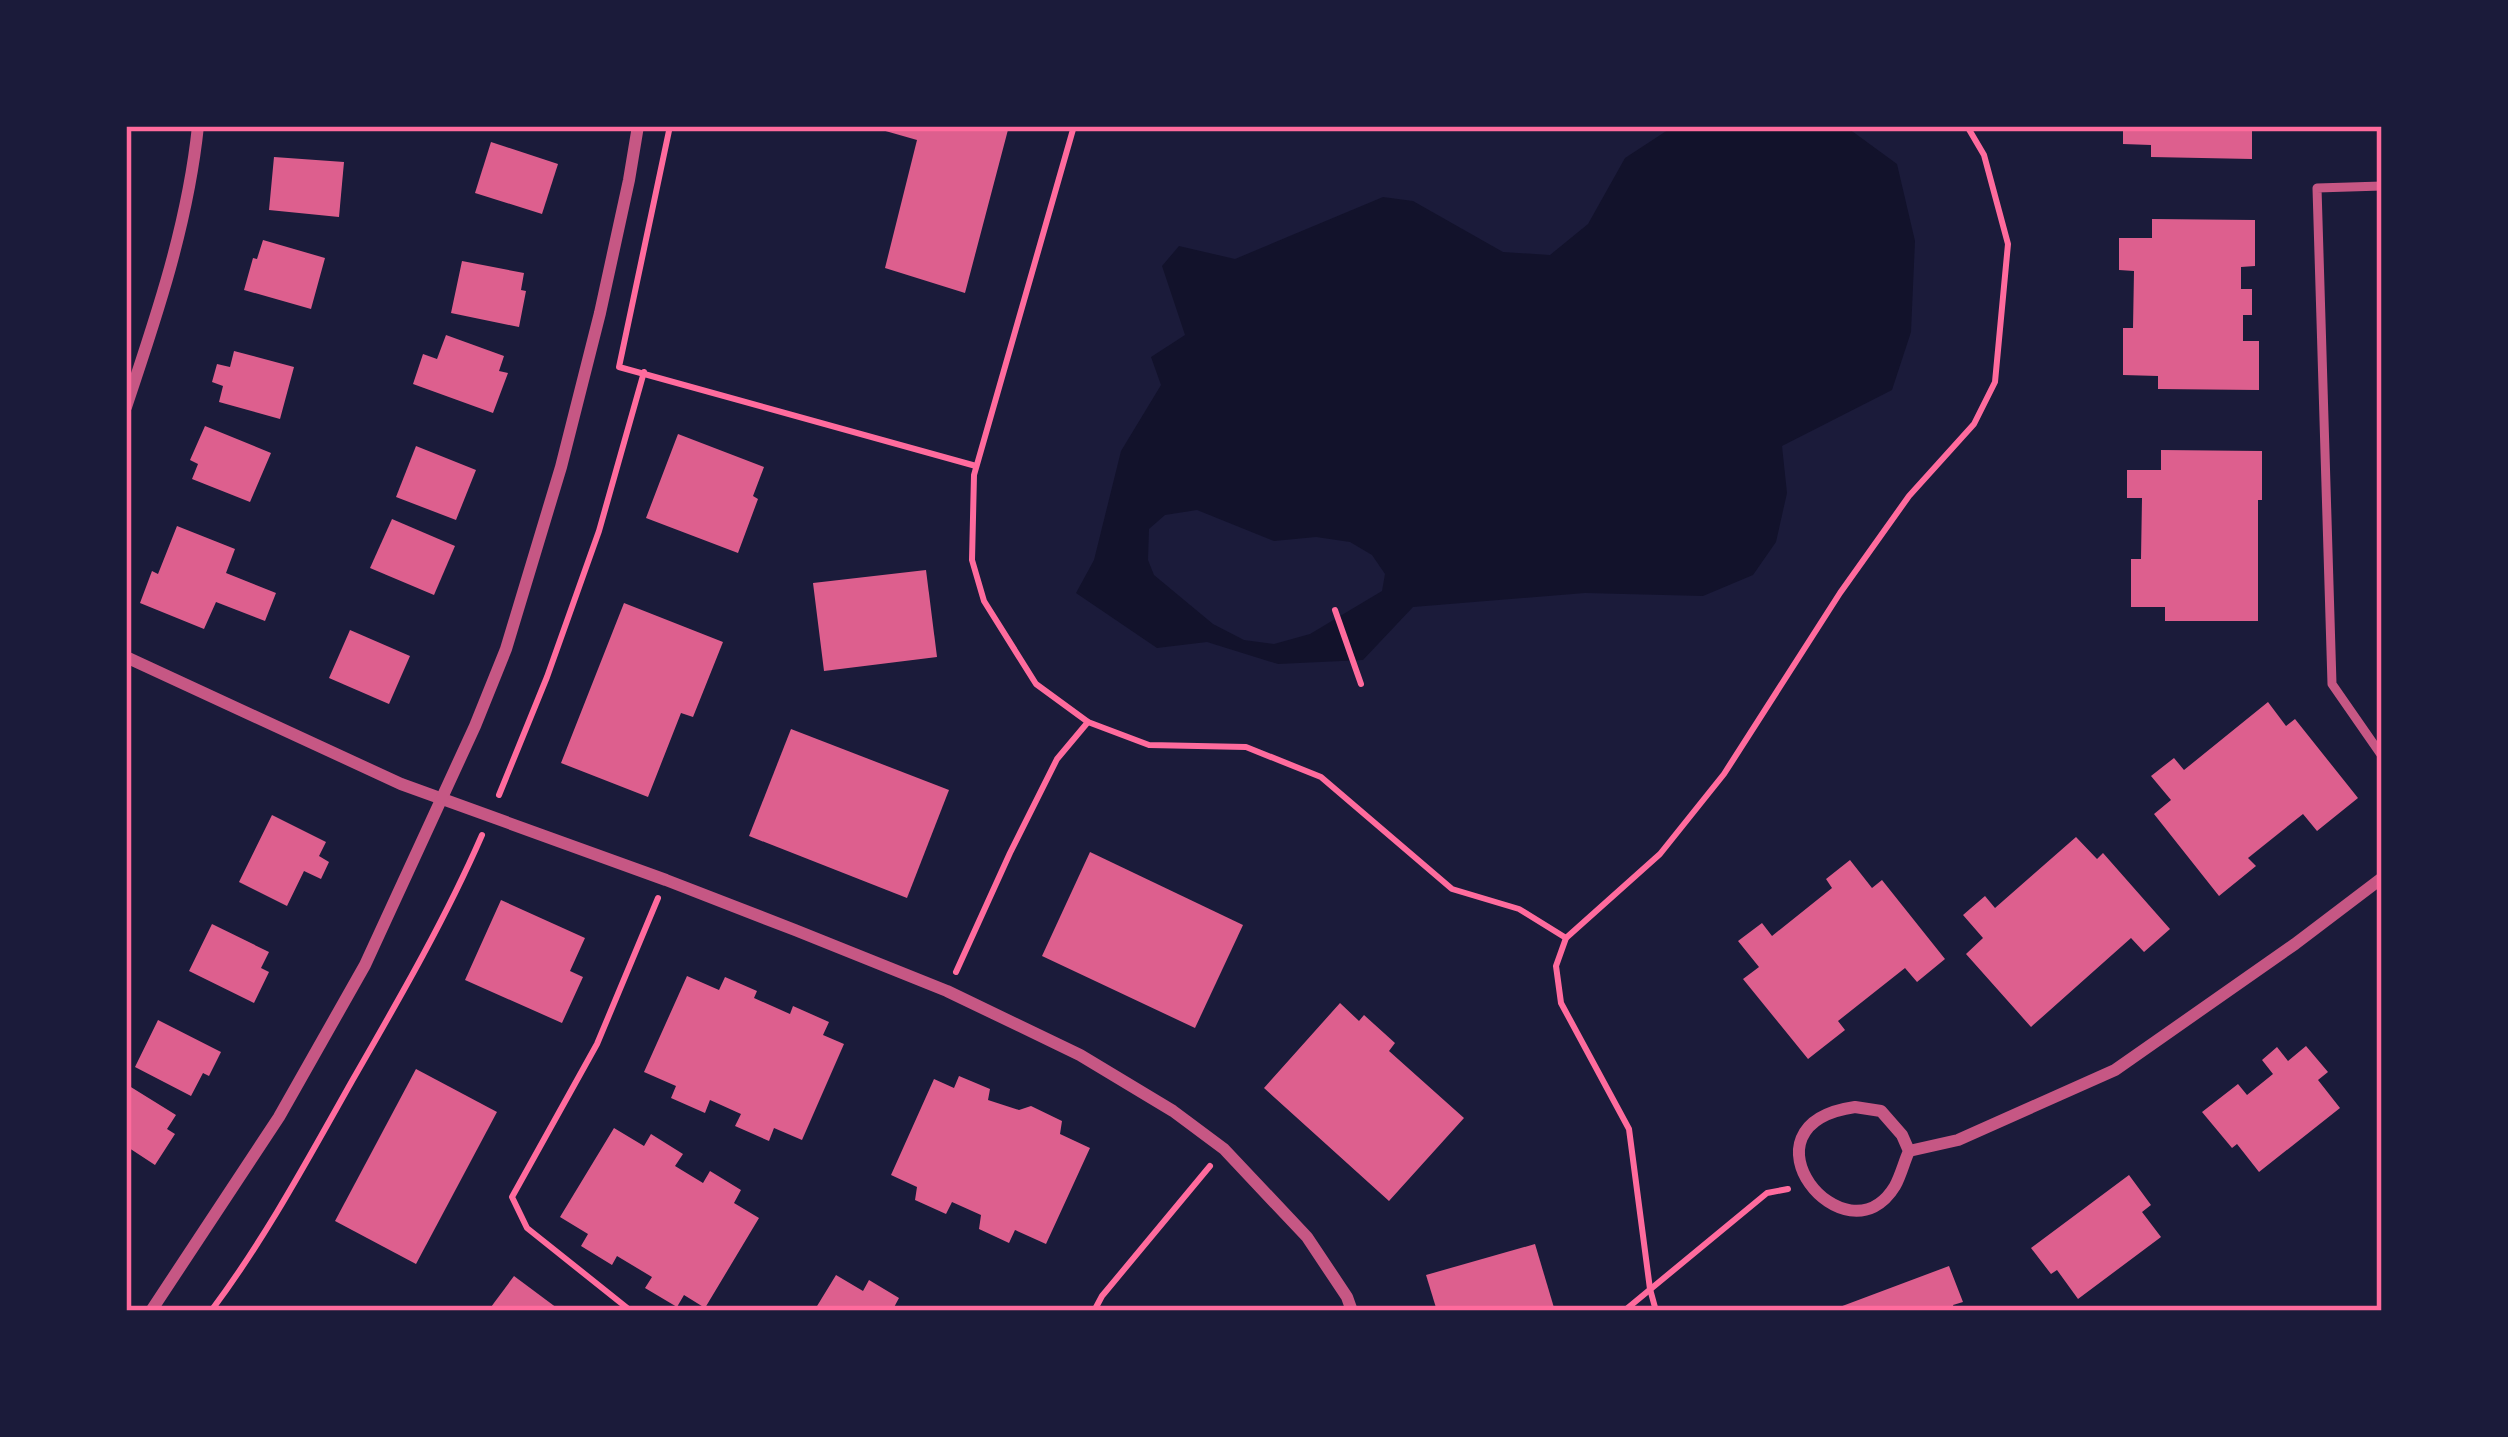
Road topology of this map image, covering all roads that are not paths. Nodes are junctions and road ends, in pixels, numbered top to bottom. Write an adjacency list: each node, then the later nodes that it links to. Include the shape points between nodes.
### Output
1 (198, 126): 4 (street, via 164,294)
2 (638, 126): 7 (street, via 561,467 506,649)
3 (2382, 186): 6 (lane, via 2317,188 2332,684)
4 (126, 407)
5 (126, 658): 7 (street)
6 (2382, 756)
7 (442, 801): 10 (street, via 312,1060); 11 (street, via 666,880 947,992 1080,1055 1224,1149 1307,1237)
8 (2382, 878): 9 (street, via 2115,1070 1958,1140)
9 (1909, 1151): 9 (street, via 1894,1188 1862,1209 1827,1203 1808,1185 1798,1148 1820,1118 1855,1107 1881,1111)
10 (151, 1311)
11 (1352, 1311)

